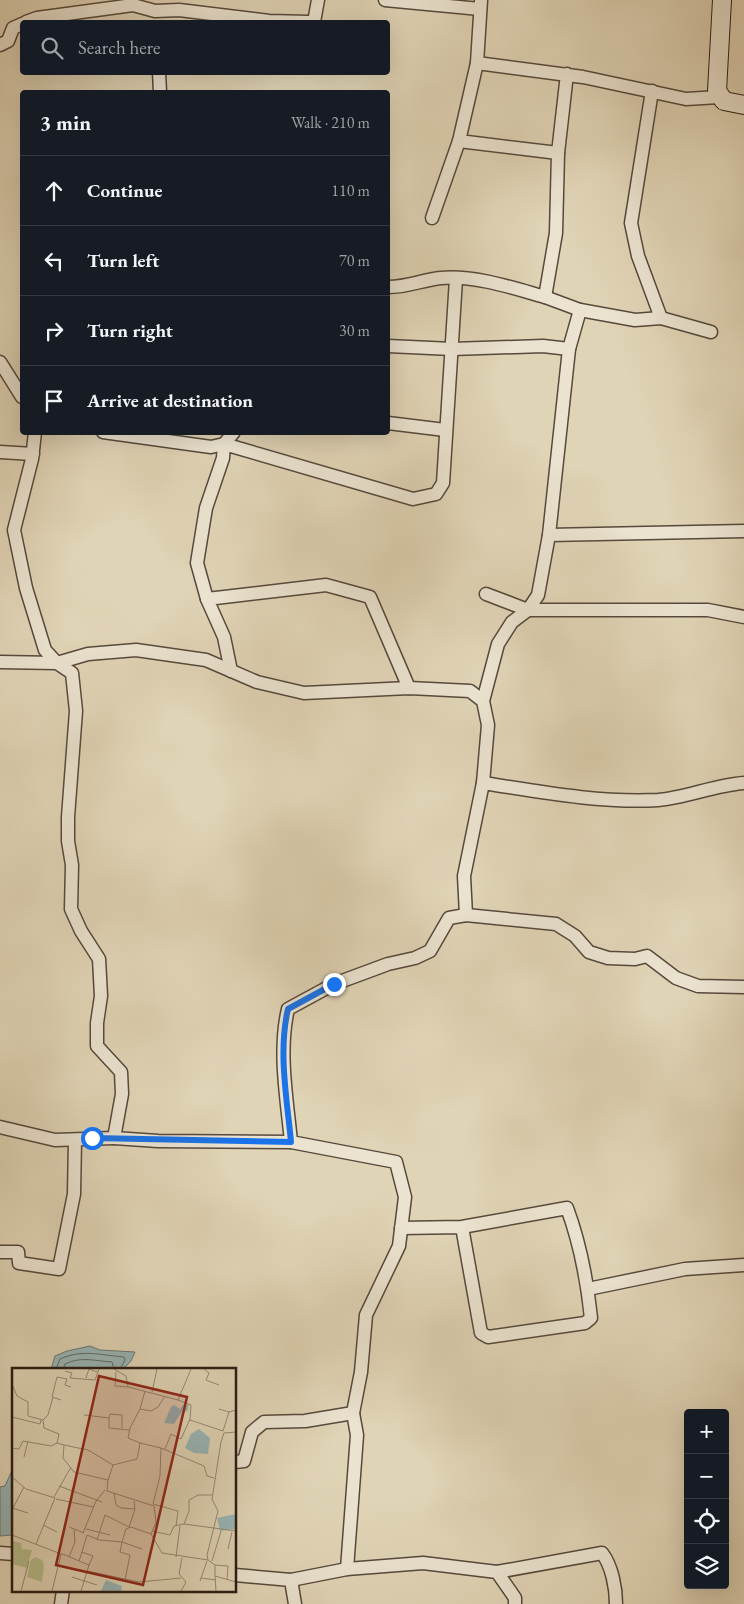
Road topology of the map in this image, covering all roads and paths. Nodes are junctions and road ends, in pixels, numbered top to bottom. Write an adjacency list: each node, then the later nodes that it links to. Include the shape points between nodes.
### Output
1 (318, 0): 8 (street)
2 (385, 0): 4 (street)
3 (722, 0): 16 (main road, via 716,83)
4 (481, 5): 11 (street)
5 (156, 17): 6 (street, via 133,5); 7 (street, via 179,10)
6 (32, 20)
7 (261, 20)
8 (314, 20)
9 (20, 25): 10 (street, via 13,28 8,41)
10 (0, 45)
11 (477, 63): 12 (street); 18 (street)
12 (567, 74): 15 (street); 19 (street)
13 (159, 75): 14 (street)
14 (160, 90)
15 (652, 91): 16 (street, via 686,98); 25 (street, via 631,223 638,256)
16 (719, 97): 17 (main road, via 729,103)
17 (744, 105)
18 (459, 141): 19 (street); 20 (street)
19 (558, 153): 23 (street, via 556,233)
20 (432, 218)
21 (456, 279): 22 (street, via 442,278 407,287); 23 (street, via 507,286); 28 (street)
22 (390, 287)
23 (545, 297): 24 (street)
24 (580, 310): 25 (street, via 635,320); 29 (street)
25 (661, 318): 26 (street)
26 (711, 332)
27 (390, 346): 28 (street)
28 (452, 349): 29 (street, via 543,346); 33 (street)
29 (570, 349): 41 (street)
30 (0, 362): 31 (street)
31 (20, 394)
32 (390, 423): 33 (street)
33 (445, 430): 37 (street, via 443,483 436,494 413,499)
34 (35, 435): 39 (street)
35 (125, 435): 37 (street, via 212,447)
36 (232, 435): 37 (street)
37 (224, 444): 43 (street, via 223,458 206,508 197,563)
38 (0, 452): 39 (street)
39 (33, 454): 47 (street, via 14,530 26,588 45,650)
40 (744, 531): 41 (street)
41 (549, 535): 44 (street, via 538,595)
42 (486, 594): 44 (street)
43 (207, 599): 48 (street, via 224,637); 49 (street, via 326,585 370,597)
44 (528, 610): 45 (street, via 708,610); 50 (street, via 512,622 498,644)
45 (744, 617)
46 (0, 662): 47 (street)
47 (58, 663): 48 (street, via 88,654 136,650 206,660); 56 (street, via 72,673 76,711 68,817 71,909 99,959 101,996 97,1046 121,1072 122,1094)
48 (232, 671): 49 (street, via 257,682 304,693)
49 (409, 688): 50 (street, via 470,691)
50 (483, 701): 51 (street, via 488,725)
51 (483, 783): 52 (street, via 586,798 659,800); 53 (street, via 464,876)
52 (744, 783)
53 (466, 915): 54 (street, via 556,924 575,936 589,952 608,958 647,956 676,978 698,986); 58 (street, via 449,918 430,951 334,984 288,1009 284,1026 285,1078)
54 (744, 987)
55 (0, 1126): 57 (street, via 55,1140)
56 (114, 1138): 57 (street); 58 (street)
57 (74, 1140): 61 (street, via 74,1194 59,1269 19,1263 18,1252)
58 (291, 1142): 60 (street, via 396,1162 405,1197)
59 (462, 1227): 60 (street); 63 (street, via 567,1208 576,1232); 63 (street, via 481,1333 488,1337 585,1323 591,1318)
60 (401, 1228): 64 (street, via 399,1246 366,1315 361,1372)
61 (0, 1252)
62 (744, 1265): 63 (street, via 685,1269)
63 (588, 1289)
64 (353, 1413): 65 (street, via 305,1421 264,1422 252,1432 244,1460); 66 (street, via 357,1435)
65 (236, 1462)
66 (347, 1569): 67 (street, via 423,1563); 69 (street)
67 (497, 1572): 71 (street); 72 (street, via 602,1554 608,1560)
68 (236, 1575): 69 (street)
69 (291, 1580): 70 (street)
70 (295, 1604)
71 (516, 1604)
72 (616, 1604)

